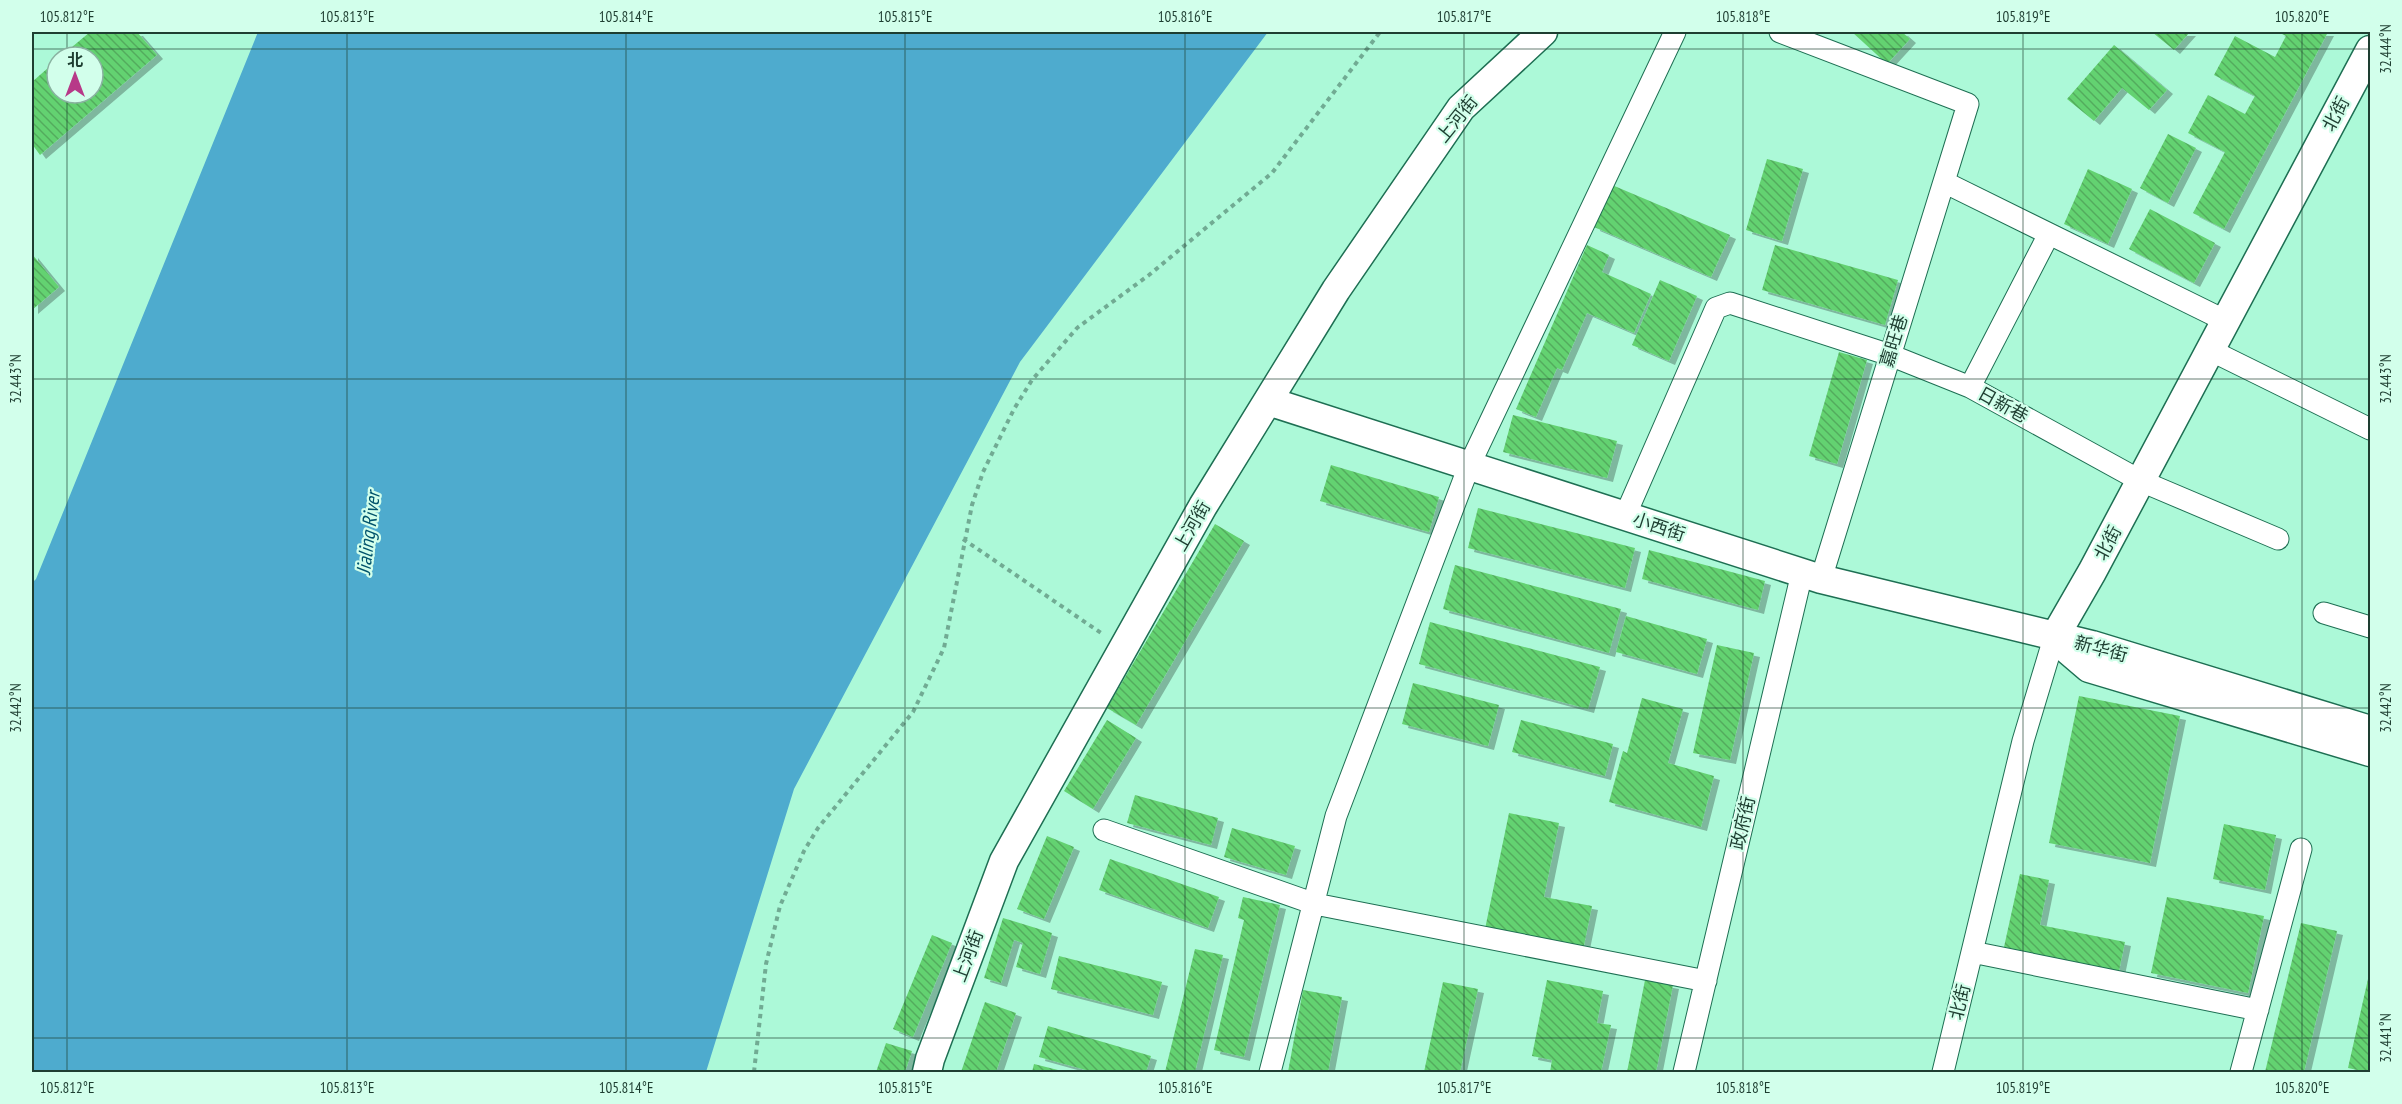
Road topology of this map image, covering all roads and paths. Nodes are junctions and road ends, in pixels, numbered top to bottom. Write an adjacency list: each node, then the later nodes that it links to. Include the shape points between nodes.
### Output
1 (1380, 32): 17 (path, via 1272,173 1149,275 1077,327 1053,353 997,440)
2 (1543, 32): 12 (street, 上河街, via 1461,108 1336,290)
3 (1675, 32): 14 (street)
4 (1780, 32): 6 (street, 嘉旺巷, via 1968,104)
5 (2370, 50): 8 (street, 北街)
6 (1944, 182): 7 (street); 10 (street, 嘉旺巷)
7 (2049, 234): 8 (street); 11 (street)
8 (2226, 321): 9 (street, 北街)
9 (2210, 350): 13 (street); 15 (street, 北街)
10 (1890, 355): 11 (street, 日新巷); 16 (street, 日新巷, via 1730,303 1716,308); 19 (street, 嘉旺巷)
11 (1970, 387): 15 (street, 日新巷)
12 (1268, 401): 14 (street, 小西街); 23 (street, 上河街)
13 (2370, 429)
14 (1468, 466): 16 (street, 小西街); 28 (street, via 1336,816)
15 (2140, 481): 18 (street, 日新巷); 22 (street, 北街)
16 (1625, 516): 19 (street, 小西街)
17 (963, 539): 23 (path); 32 (path, via 944,648 913,712 833,806 787,887 771,934)
18 (2278, 539)
19 (1811, 576): 22 (street, 小西街); 30 (street, 政府街)
20 (2324, 613): 21 (street)
21 (2370, 627)
22 (2054, 638): 24 (street, 新华街, via 2092,645); 25 (street, 新华街, via 2089,668); 29 (street, 北街, via 2023,741)
23 (1123, 648): 33 (street, 上河街, via 1004,861)
24 (2370, 730)
25 (2370, 752)
26 (1104, 830): 28 (street)
27 (2301, 849): 31 (street)
28 (1315, 904): 30 (street); 34 (street)
29 (1972, 952): 31 (street); 36 (street, 北街)
30 (1706, 981): 35 (street, 政府街)
31 (2258, 1010): 37 (street)
32 (754, 1072)
33 (927, 1072)
34 (1270, 1072)
35 (1684, 1072)
36 (1943, 1072)
37 (2241, 1072)

